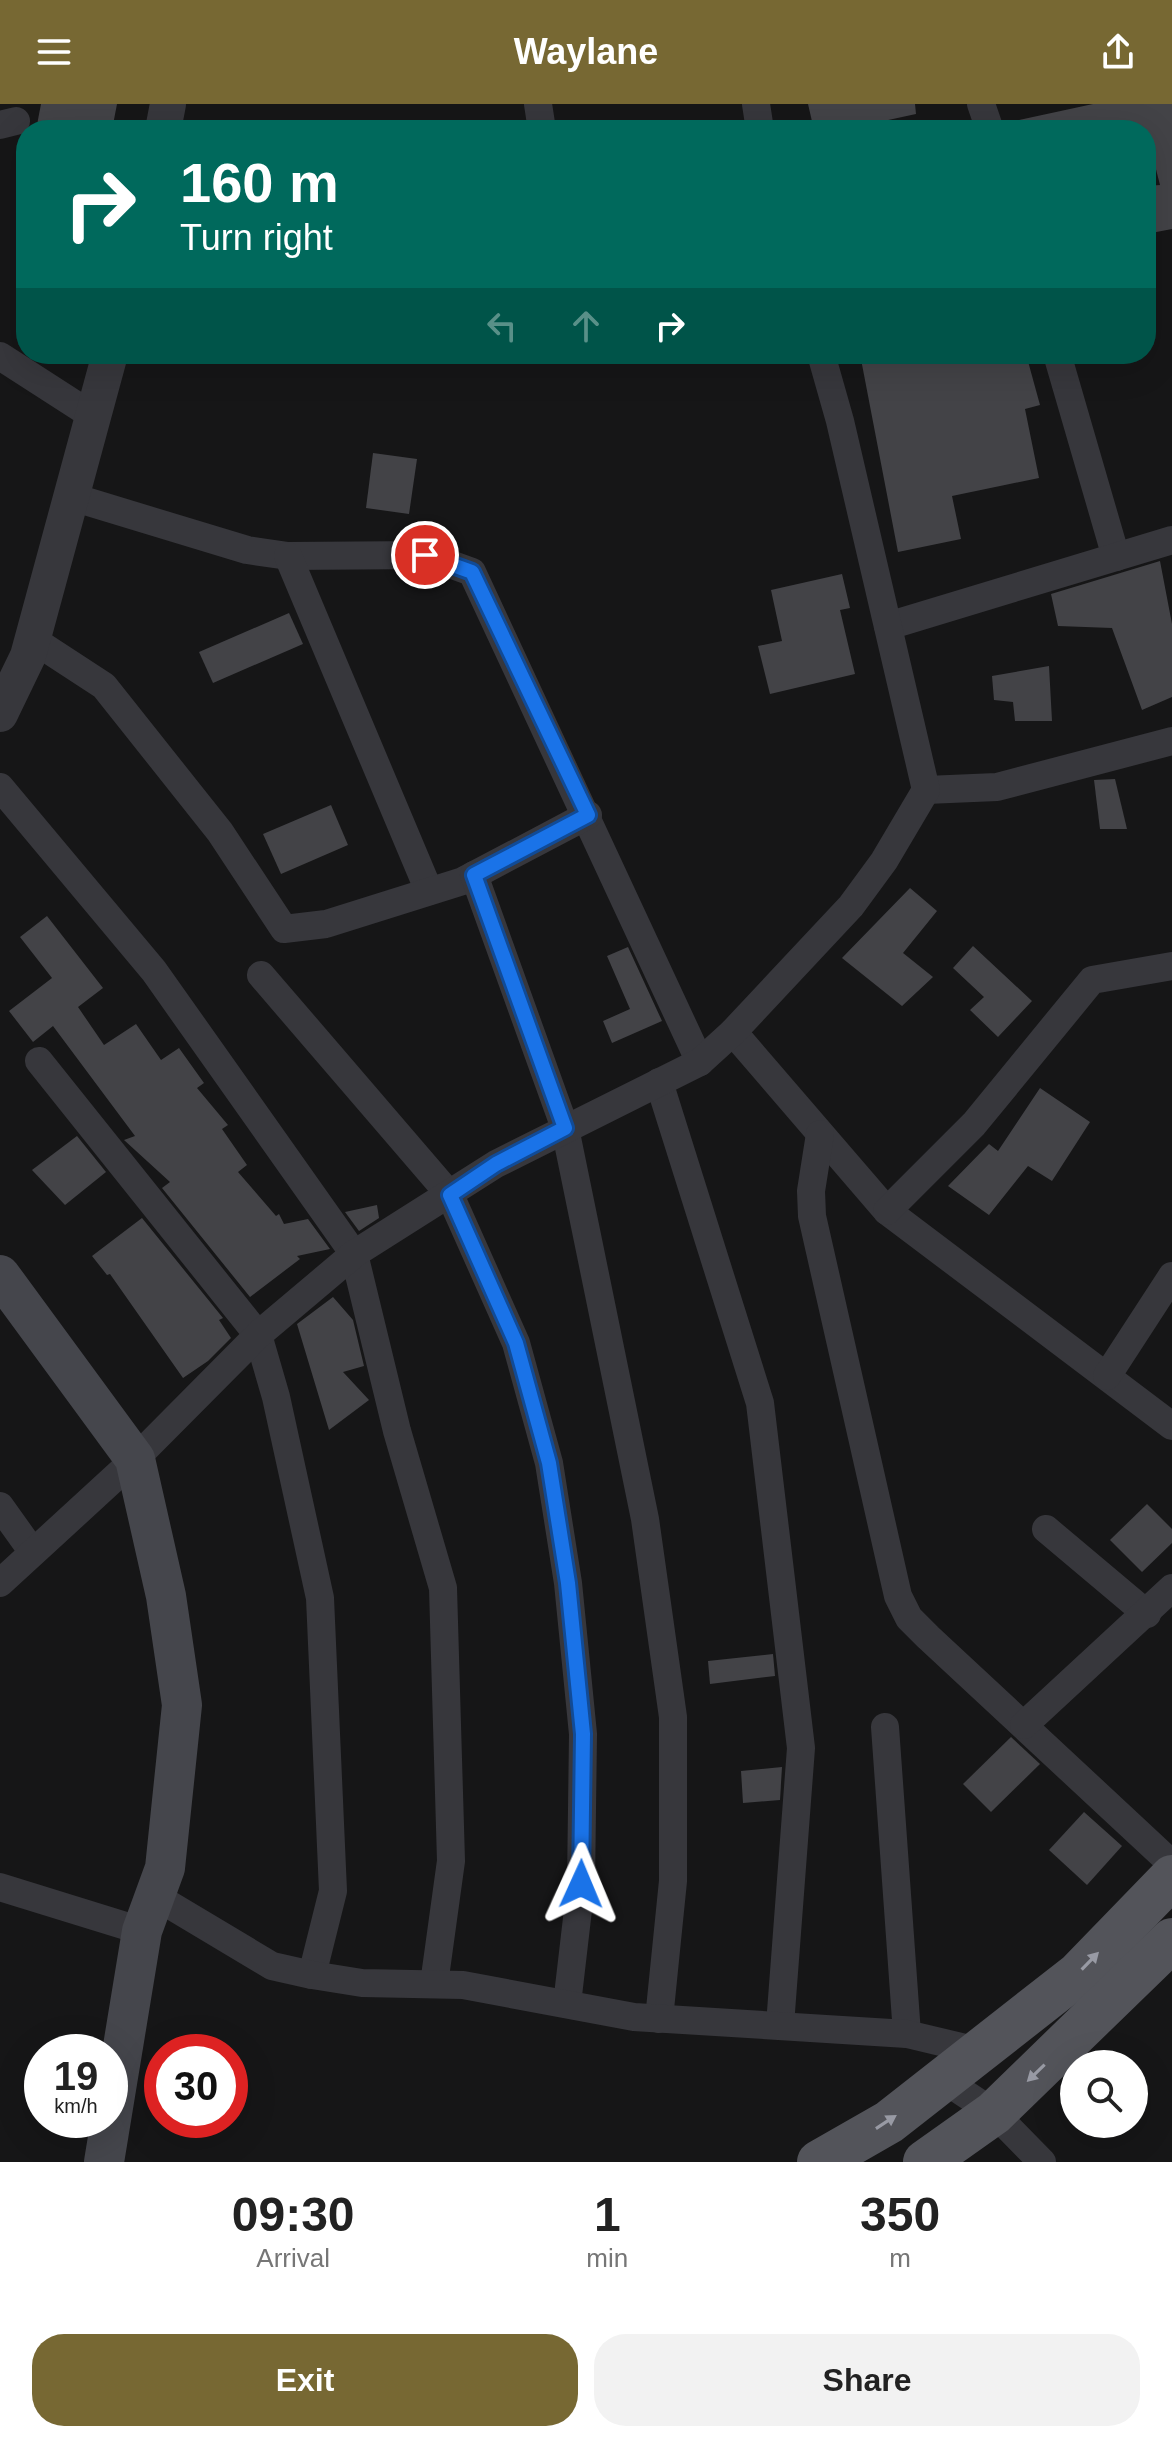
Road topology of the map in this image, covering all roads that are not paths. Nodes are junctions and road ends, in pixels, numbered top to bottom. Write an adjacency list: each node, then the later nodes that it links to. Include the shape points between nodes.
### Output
1 (0, 356): 5 (street)
2 (107, 364): 5 (street)
3 (823, 364): 10 (street)
4 (1060, 364): 9 (street)
5 (93, 416): 6 (street)
6 (69, 496): 8 (street, via 247,550); 11 (street)
7 (1172, 540): 9 (street)
8 (288, 556): 16 (street, via 425,555 472,572); 18 (street)
9 (1116, 557): 10 (street)
10 (888, 626): 15 (street)
11 (32, 639): 12 (street); 18 (street, via 104,686 220,832 284,929 326,924)
12 (0, 714)
13 (1172, 741): 15 (street, via 997,787)
14 (0, 787): 29 (street, via 154,971)
15 (926, 790): 21 (street, via 851,906)
16 (588, 815): 17 (street); 23 (street)
17 (474, 875): 18 (street); 25 (street)
18 (429, 891)
19 (1172, 966): 28 (street, via 1092,980 974,1124)
20 (261, 975): 27 (street)
21 (733, 1032): 23 (street); 26 (street)
22 (39, 1061): 32 (street)
23 (700, 1062): 24 (street)
24 (659, 1082): 25 (street); 53 (street, via 760,1403 801,1748)
25 (565, 1128): 27 (street); 52 (street, via 645,1519 673,1717 673,1881)
26 (820, 1134): 28 (street); 42 (street, via 812,1216 898,1596 909,1618)
27 (450, 1195): 29 (street); 51 (street, via 516,1343 549,1463 568,1583 583,1734 581,1884)
28 (887, 1211): 33 (street)
29 (354, 1254): 32 (street); 50 (street, via 397,1431 443,1588 451,1861)
30 (0, 1275): 35 (main road)
31 (1172, 1276): 33 (street)
32 (258, 1335): 35 (street); 49 (street, via 320,1598 333,1891)
33 (1107, 1376): 34 (street)
34 (1172, 1426)
35 (135, 1459): 38 (street); 47 (main road, via 166,1596 182,1705 165,1868)
36 (0, 1506): 38 (street)
37 (1046, 1529): 41 (street)
38 (32, 1551): 39 (street)
39 (0, 1583)
40 (1172, 1588): 41 (street)
41 (1147, 1614): 42 (street)
42 (1024, 1725): 44 (street)
43 (885, 1727): 54 (street)
44 (1172, 1864)
45 (1172, 1877): 55 (main road, one-way to 45, via 1078,1974)
46 (0, 1887): 47 (street)
47 (149, 1914): 49 (street, via 272,1966); 58 (main road)
48 (1172, 1940): 57 (main road, one-way to 57)
49 (312, 1975): 50 (street, via 362,1983)
50 (434, 1984): 51 (street)
51 (567, 2004): 52 (street)
52 (659, 2019): 53 (street)
53 (780, 2025): 54 (street)
54 (907, 2034): 55 (street)
55 (978, 2051): 56 (main road)
56 (943, 2079): 57 (street); 59 (main road, one-way to 56, via 889,2122)
57 (994, 2113): 60 (main road); 61 (street)
58 (104, 2162)
59 (819, 2162)
60 (925, 2162)
61 (1042, 2162)

